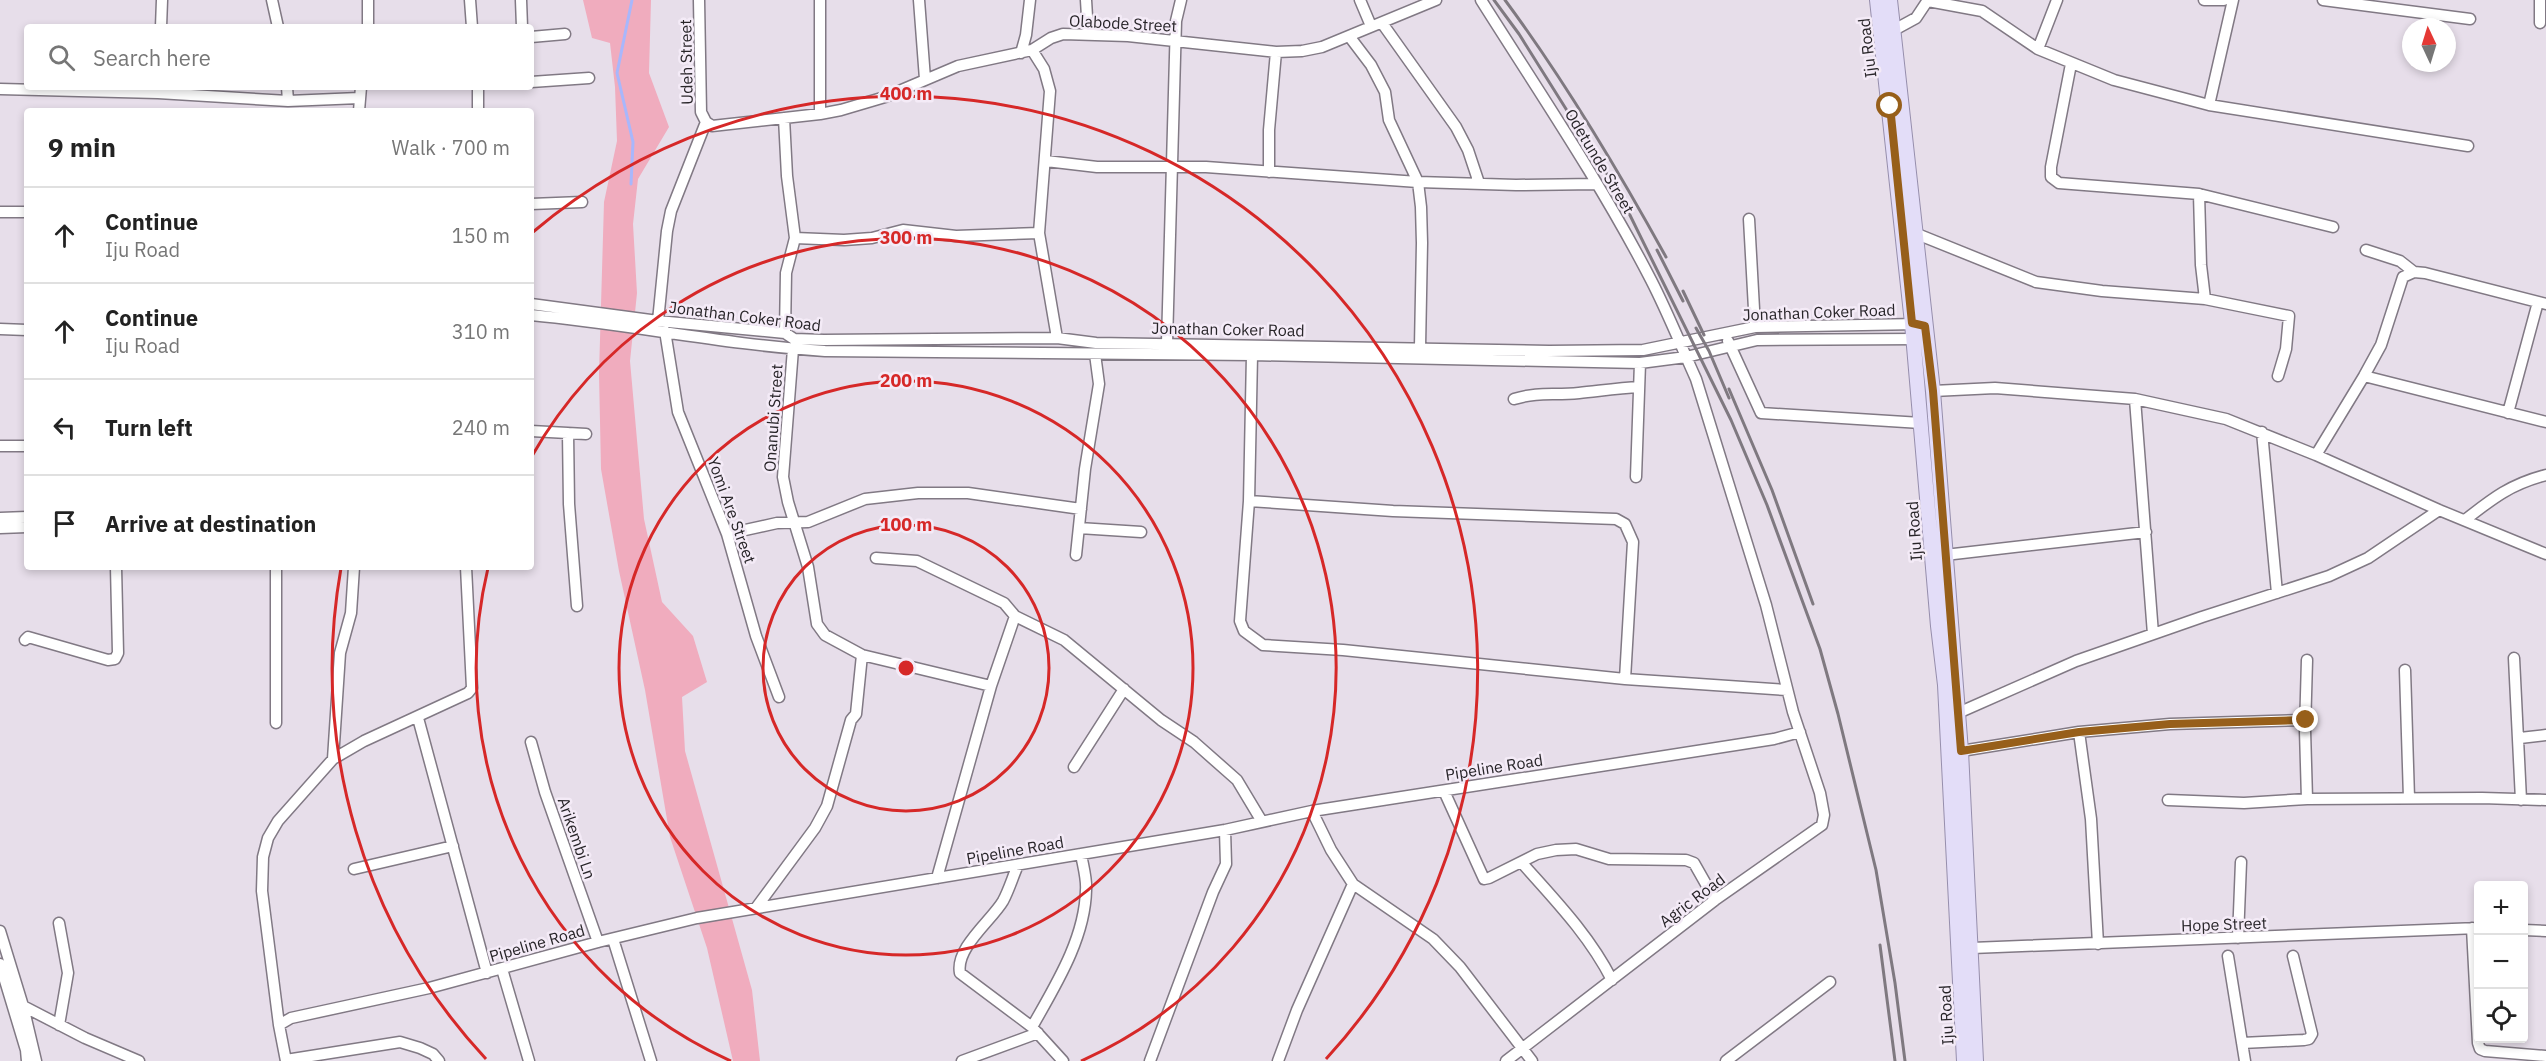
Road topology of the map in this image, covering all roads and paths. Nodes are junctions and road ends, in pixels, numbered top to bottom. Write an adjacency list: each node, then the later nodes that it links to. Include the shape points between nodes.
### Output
1 (162, 0): 27 (street)
2 (272, 0): 28 (street)
3 (368, 0): 29 (street)
4 (470, 0): 30 (street)
5 (521, 0): 31 (street)
6 (699, 0): 59 (street, Udeh Street, via 702,112)
7 (820, 0): 57 (street)
8 (920, 0): 45 (street)
9 (1030, 0): 42 (street)
10 (1086, 0): 34 (street)
11 (1180, 0): 38 (street)
12 (1360, 0): 32 (street)
13 (1436, 0): 25 (street, Olabode Street)
14 (1481, 0): 66 (street, Odetunde Street)
15 (1877, 0): 89 (main road, Iju Road)
16 (1890, 0): 33 (main road, Iju Road)
17 (1928, 0): 33 (street, via 1916,18); 39 (street, via 1982,11)
18 (2057, 0): 39 (street)
19 (2204, 0): 20 (street)
20 (2224, 0)
21 (2233, 0): 54 (street)
22 (2323, 0): 24 (street)
23 (2540, 0): 26 (street)
24 (2470, 19)
25 (1382, 23): 32 (street, Olabode Street); 65 (street, via 1456,128)
26 (2540, 23)
27 (161, 24)
28 (277, 24)
29 (368, 24)
30 (472, 24)
31 (522, 24)
32 (1371, 26): 36 (street, Olabode Street)
33 (1894, 30): 75 (main road, Iju Road)
34 (1088, 33): 38 (street, Olabode Street); 40 (street, Olabode Street, via 1063,34)
35 (565, 34): 37 (street)
36 (1349, 36): 41 (street, Olabode Street, via 1322,47); 64 (street, via 1385,92 1389,120)
37 (534, 37)
38 (1176, 40): 41 (street, Olabode Street); 62 (street)
39 (2038, 49): 43 (street)
40 (1032, 50): 42 (street, Olabode Street); 61 (street, via 1044,69 1050,91)
41 (1276, 52): 63 (street)
42 (1021, 53): 45 (street, Olabode Street, via 958,66)
43 (2071, 64): 54 (street, via 2114,80); 67 (street, via 2051,177 2059,183)
44 (589, 78): 46 (street)
45 (925, 79): 57 (street, Olabode Street, via 885,97)
46 (534, 82)
47 (0, 89): 48 (street)
48 (24, 89)
49 (159, 90): 53 (street)
50 (287, 90): 53 (street)
51 (478, 90): 56 (street)
52 (360, 93): 53 (street); 55 (street)
53 (288, 101)
54 (2209, 105): 60 (street)
55 (359, 108)
56 (478, 108)
57 (820, 114): 58 (street, Olabode Street)
58 (784, 118): 59 (street, Olabode Street, via 712,126); 76 (street)
59 (706, 122): 83 (street, via 671,211)
60 (2468, 146)
61 (1046, 161): 62 (street, via 1096,167); 74 (street)
62 (1170, 167): 63 (street); 92 (street)
63 (1269, 172): 64 (street)
64 (1418, 182): 65 (street); 95 (street, via 1422,243)
65 (1479, 183): 66 (street)
66 (1596, 184): 93 (street, Odetunde Street)
67 (2199, 194): 73 (street); 79 (street)
68 (582, 202): 69 (street)
69 (534, 204)
70 (0, 212): 71 (street)
71 (24, 212)
72 (1749, 219): 84 (street)
73 (2333, 227)
74 (1039, 233): 76 (street, via 956,236 903,230 872,238); 91 (street)
75 (1917, 234): 79 (street, via 2036,282); 89 (main road, Iju Road)
76 (795, 238): 90 (street, via 786,273)
77 (2367, 250): 78 (street, via 2400,261)
78 (2414, 272): 80 (street); 102 (street, via 2403,277 2381,345)
79 (2205, 299): 101 (street, via 2289,316)
80 (2542, 303): 107 (street)
81 (534, 304): 83 (street, Jonathan Coker Road)
82 (534, 315): 87 (street, Jonathan Coker Road)
83 (658, 321): 90 (street, Jonathan Coker Road)
84 (1755, 327): 88 (street, Jonathan Coker Road); 89 (street, Jonathan Coker Road)
85 (0, 329): 86 (street)
86 (24, 330)
87 (665, 330): 96 (street, Jonathan Coker Road); 131 (street, Yomi Are Street, via 678,411)
88 (1723, 332): 93 (street, Jonathan Coker Road); 94 (street)
89 (1919, 332): 94 (street, Jonathan Coker Road, via 1757,340); 104 (main road, Iju Road); 109 (main road, Iju Road)
90 (785, 333): 91 (street, Jonathan Coker Road, via 794,339 824,340)
91 (1057, 338): 92 (street, Jonathan Coker Road, via 1096,343)
92 (1167, 343): 95 (street, Jonathan Coker Road)
93 (1682, 344): 95 (street, Jonathan Coker Road, via 1643,350); 99 (street, Odetunde Street)
94 (1730, 345): 99 (street, Jonathan Coker Road); 109 (street, via 1761,413)
95 (1419, 347)
96 (793, 349): 97 (street, Jonathan Coker Road); 125 (street, Onanubi Street, via 783,477)
97 (1095, 354): 98 (street, Jonathan Coker Road); 120 (street, via 1099,384)
98 (1252, 355): 100 (street, Jonathan Coker Road); 119 (street)
99 (1686, 357): 100 (street, Jonathan Coker Road); 152 (street, Odetunde Street, via 1766,605)
100 (1640, 363): 103 (street)
101 (2278, 376)
102 (2364, 376): 107 (street); 116 (street)
103 (1640, 387): 105 (street, via 1539,393); 118 (street)
104 (1933, 391): 106 (street, via 1995,388); 134 (main road, Iju Road)
105 (1514, 399)
106 (2135, 399): 111 (street, via 2226,419); 130 (street)
107 (2508, 413): 108 (street)
108 (2546, 422)
109 (1921, 423): 225 (main road, Iju Road, via 1946,685)
110 (534, 431): 112 (street)
111 (2262, 432): 116 (street); 140 (street)
112 (568, 433): 113 (street); 141 (street)
113 (586, 434)
114 (0, 446): 115 (street)
115 (24, 446)
116 (2316, 455): 121 (street)
117 (2546, 475): 124 (street, via 2522,481)
118 (1636, 477)
119 (1249, 501): 149 (street, via 1240,621 1244,632 1263,645); 149 (street, via 1616,519 1625,524 1633,542)
120 (1081, 509): 125 (street, via 968,493 918,493 865,499 808,522); 128 (street)
121 (2439, 510): 124 (street); 140 (street, via 2368,558)
122 (24, 517): 123 (street)
123 (0, 518)
124 (2465, 520): 132 (street)
125 (795, 522): 131 (street); 145 (street, Onanubi Street, via 808,567 817,624 825,634)
126 (24, 527): 127 (street)
127 (0, 528)
128 (1079, 528): 129 (street); 133 (street)
129 (1141, 532)
130 (2146, 532): 134 (street); 143 (street)
131 (727, 534): 153 (street, Yomi Are Street)
132 (2546, 554)
133 (1076, 555)
134 (1945, 555): 154 (main road, Iju Road)
135 (876, 558): 142 (street, via 917,561 1004,603)
136 (116, 570): 144 (street, via 115,659 28,637)
137 (276, 570): 157 (street)
138 (354, 570): 164 (street, via 351,613 339,663)
139 (466, 570): 155 (street, via 472,688)
140 (2277, 593): 143 (street)
141 (577, 606)
142 (1015, 616): 150 (street); 151 (street, via 1064,640)
143 (2153, 634): 154 (street, via 2076,661)
144 (25, 640)
145 (862, 655): 150 (street, Onanubi Street); 184 (street, via 856,714 827,806)
146 (2514, 658): 161 (street)
147 (2307, 660): 156 (street)
148 (2405, 670): 167 (street)
149 (1625, 679): 152 (street)
150 (991, 686): 181 (street)
151 (1124, 689): 165 (street); 173 (street, via 1237,780)
152 (1787, 690): 158 (street, Odetunde Street)
153 (778, 697)
154 (1958, 713): 163 (main road, Iju Road)
155 (418, 718): 164 (street); 175 (street)
156 (2306, 720): 159 (street, via 2170,724); 168 (street)
157 (276, 723)
158 (1800, 732): 166 (street, Pipeline Road); 183 (street, Agric Road, via 1820,792 1822,825)
159 (2079, 732): 163 (street); 194 (street, via 2091,819)
160 (2546, 735): 161 (street)
161 (2520, 738): 170 (street)
162 (531, 742): 193 (street, Arikembi Ln)
163 (1961, 751): 195 (main road, Iju Road)
164 (333, 759): 206 (street, via 278,821 263,856 262,891)
165 (1074, 767)
166 (1444, 790): 172 (street, Pipeline Road); 178 (street, via 1484,879)
167 (2409, 798): 168 (street); 170 (street)
168 (2307, 799): 169 (street, via 2244,803)
169 (2168, 800)
170 (2521, 800): 171 (street)
171 (2546, 800)
172 (1312, 811): 173 (street, Pipeline Road); 182 (street)
173 (1262, 820): 174 (street, Pipeline Road)
174 (1225, 830): 176 (street, Pipeline Road); 220 (street, via 1226,864)
175 (453, 846): 180 (street); 200 (street)
176 (1081, 854): 179 (street, Pipeline Road); 207 (street, via 1087,888 1084,919)
177 (2241, 862): 191 (street)
178 (1522, 863): 183 (street, via 1556,850 1576,849 1609,859 1686,860 1699,868); 201 (street, via 1577,924)
179 (1018, 865): 181 (street, Pipeline Road); 207 (street, via 994,915 978,929 958,965 960,973)
180 (354, 869)
181 (937, 878): 184 (street, Pipeline Road)
182 (1353, 884): 209 (street, via 1432,939 1460,967); 221 (street)
183 (1715, 900): 201 (street, Agric Road)
184 (756, 908): 192 (street, Pipeline Road)
185 (60, 923): 205 (street, via 68,973)
186 (2474, 928): 191 (street, Hope Street)
187 (2528, 930): 189 (street)
188 (0, 931): 204 (street)
189 (2546, 931)
190 (2475, 935): 210 (street, via 2480,1049)
191 (2238, 938): 194 (street, Hope Street)
192 (613, 939): 193 (street, Pipeline Road); 217 (street)
193 (598, 942): 199 (street, Pipeline Road)
194 (2098, 944): 195 (street, Hope Street)
195 (1972, 948): 226 (main road, Iju Road)
196 (2228, 956): 208 (street)
197 (2293, 956): 208 (street, via 2312,1034 2304,1040)
198 (0, 964): 203 (street)
199 (502, 969): 200 (street, Pipeline Road); 216 (street)
200 (487, 973): 206 (street, Pipeline Road, via 291,1018)
201 (1612, 980): 209 (street, Agric Road)
202 (1830, 982): 224 (street)
203 (5, 993): 211 (street)
204 (23, 1005): 205 (street); 212 (street)
205 (59, 1025): 213 (street)
206 (279, 1025): 214 (street)
207 (1035, 1030): 218 (street); 219 (street)
208 (2242, 1043): 227 (street)
209 (1523, 1048): 222 (street, Agric Road); 223 (street)
210 (2543, 1058)
211 (27, 1061)
212 (36, 1061)
213 (139, 1061)
214 (286, 1061): 215 (street, via 400,1042 433,1054)
215 (439, 1061)
216 (529, 1061)
217 (651, 1061)
218 (962, 1061)
219 (1063, 1061)
220 (1150, 1061)
221 (1278, 1061)
222 (1506, 1061)
223 (1532, 1061)
224 (1726, 1061)
225 (1964, 1061)
226 (1976, 1061)
227 (2245, 1061)

